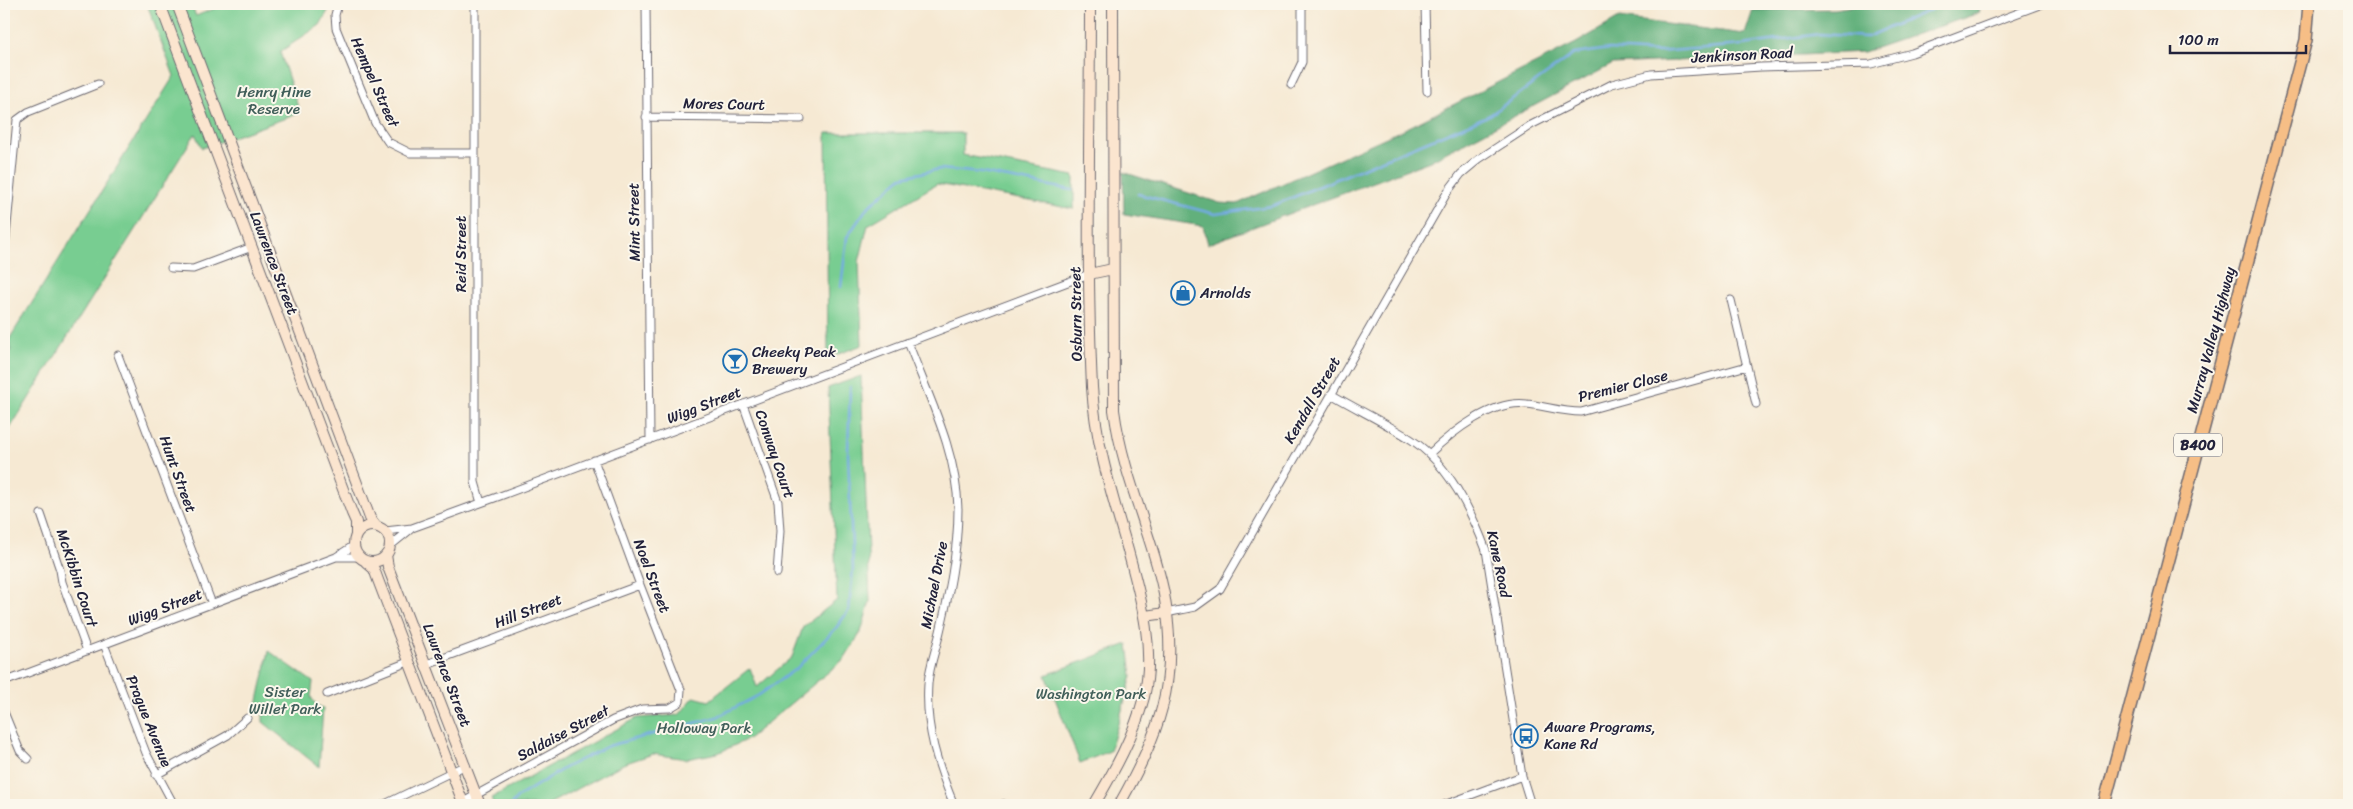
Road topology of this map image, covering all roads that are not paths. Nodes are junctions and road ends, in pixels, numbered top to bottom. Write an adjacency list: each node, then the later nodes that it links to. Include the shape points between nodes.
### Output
1 (160, 4): 14 (street, Lawrence Street)
2 (177, 4): 13 (street, Lawrence Street)
3 (338, 4): 21 (street, Hempel Street, via 336,28 375,123 388,142 410,153)
4 (475, 4): 21 (street, Reid Street)
5 (646, 4): 19 (street, Mint Street)
6 (1090, 4): 29 (street, Osburn Street)
7 (1112, 4): 28 (street)
8 (1302, 4): 16 (street, via 1302,62)
9 (1425, 4): 18 (street)
10 (2042, 4): 22 (street, Jenkinson Road, via 1912,53 1871,64 1761,66 1632,78 1584,97 1531,125 1478,159)
11 (2301, 4): 17 (main road, B400)
12 (2309, 4): 17 (main road, B400, via 2306,40)
13 (196, 54): 14 (street); 24 (street, Lawrence Street)
14 (181, 61): 25 (street, Lawrence Street)
15 (98, 84): 23 (street, via 18,118)
16 (1291, 86)
17 (2293, 86): 80 (main road, Murray Valley Highway / B400)
18 (1427, 91)
19 (646, 116): 20 (street, Mores Court); 39 (street, Mint Street)
20 (801, 119)
21 (475, 152): 42 (street, Reid Street, via 475,482)
22 (1461, 174): 36 (street, Kendall Street, via 1448,191)
23 (5, 233): 26 (street)
24 (267, 242): 25 (street); 34 (street, Lawrence Street)
25 (252, 247): 27 (street, via 193,269); 35 (street, Lawrence Street)
26 (4, 258)
27 (171, 268)
28 (1113, 269): 29 (street); 54 (street, via 1112,387 1115,421 1163,588)
29 (1089, 274): 31 (street, Wigg Street); 55 (street, Osburn Street, via 1092,389 1100,442)
30 (1731, 300): 33 (street)
31 (908, 342): 37 (street, Wigg Street); 75 (street, Michael Drive, via 947,446 957,499 954,570 928,683 930,734)
32 (118, 354): 53 (street, Hunt Street)
33 (1747, 366): 38 (street); 40 (street, Premier Close, via 1580,412 1526,404 1504,406 1451,433)
34 (321, 386): 35 (street); 45 (street, Lawrence Street, via 370,518)
35 (307, 392): 46 (street, Lawrence Street, via 356,522)
36 (1332, 394): 40 (street, Kane Road, via 1412,440); 54 (street, Kendall Street, via 1220,589 1195,606)
37 (743, 404): 39 (street, Wigg Street); 51 (street, Conway Court, via 778,502)
38 (1756, 404)
39 (650, 440): 41 (street, Wigg Street)
40 (1429, 454): 69 (street, Kane Road, via 1460,494 1475,520 1486,550)
41 (594, 460): 42 (street, Wigg Street); 52 (street, Noel Street)
42 (481, 503): 44 (street, Wigg Street)
43 (41, 514): 57 (street, McKibbin Court)
44 (412, 528): 45 (street, Wigg Street); 48 (street, Wigg Street)
45 (380, 529): 46 (street, via 365,527); 48 (street, via 388,536)
46 (356, 534): 47 (street)
47 (353, 546): 49 (street, Wigg Street); 50 (street)
48 (388, 551): 50 (street, via 377,562); 59 (street, Lawrence Street, via 388,567)
49 (336, 557): 50 (street, Wigg Street); 53 (street, Wigg Street)
50 (362, 559): 58 (street, Lawrence Street, via 374,569)
51 (777, 573)
52 (640, 585): 59 (street, Hill Street); 62 (street, Noel Street, via 682,690)
53 (212, 604): 56 (street, Wigg Street)
54 (1166, 613): 55 (street); 77 (street, via 1170,667 1162,714 1141,767)
55 (1145, 616): 76 (street, Osburn Street, via 1147,672 1144,696 1120,760)
56 (104, 644): 57 (street, Wigg Street); 68 (street, Prague Avenue)
57 (87, 651): 60 (street, Wigg Street)
58 (408, 662): 61 (street); 67 (street, Lawrence Street)
59 (427, 664): 66 (street, Lawrence Street)
60 (4, 681)
61 (327, 694)
62 (680, 702): 70 (street, Saldaise Street, via 670,708 642,709 613,720)
63 (4, 712): 65 (street, via 20,752)
64 (247, 718): 68 (street, via 228,735)
65 (28, 760)
66 (466, 765): 67 (street); 70 (street, Lawrence Street)
67 (450, 772): 71 (street, Lawrence Street); 73 (street)
68 (156, 775): 72 (street, Prague Avenue)
69 (1522, 776): 78 (street); 79 (street, Kane Road)
70 (476, 795): 71 (street, Saldaise Street); 74 (street, Lawrence Street)
71 (464, 803)
72 (174, 805)
73 (383, 805)
74 (480, 805)
75 (954, 805)
76 (1094, 805)
77 (1119, 805)
78 (1444, 805)
79 (1530, 805)
80 (2104, 805)

